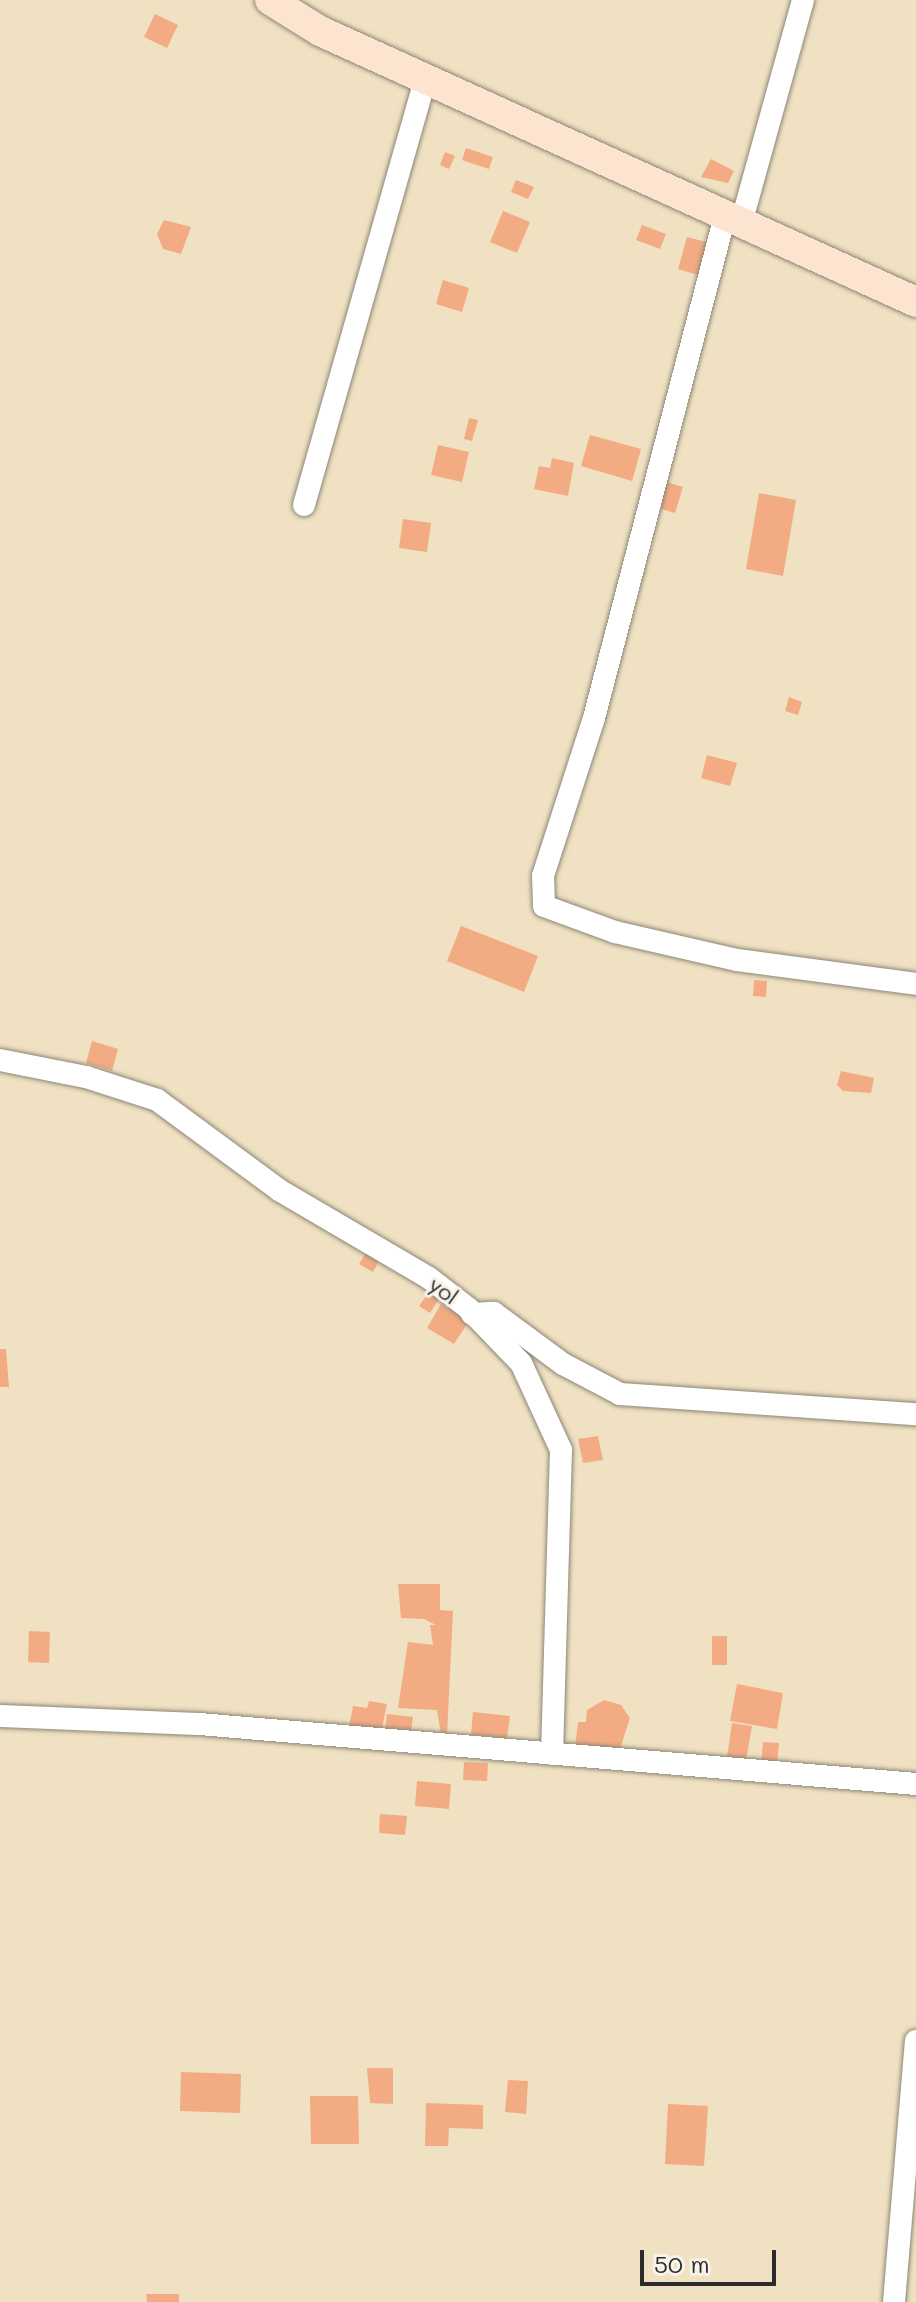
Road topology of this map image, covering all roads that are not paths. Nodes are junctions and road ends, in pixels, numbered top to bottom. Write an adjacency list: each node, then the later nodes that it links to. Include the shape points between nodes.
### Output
1 (270, 0): 3 (main road, via 320,31)
2 (803, 0): 4 (street)
3 (425, 79): 4 (main road); 6 (street)
4 (734, 216): 5 (main road); 7 (street, via 594,718 543,876 544,906 615,932 737,960)
5 (916, 302)
6 (304, 505)
7 (916, 984)
8 (0, 1060): 9 (street, yol, via 86,1077 157,1100 279,1190 429,1278)
9 (472, 1314): 10 (street, via 494,1313 563,1364 620,1394); 12 (street, yol, via 521,1363 561,1450)
10 (916, 1414)
11 (0, 1716): 12 (street, via 199,1724)
12 (552, 1754): 13 (street)
13 (916, 1784)
14 (916, 2041): 15 (street)
15 (894, 2302)

